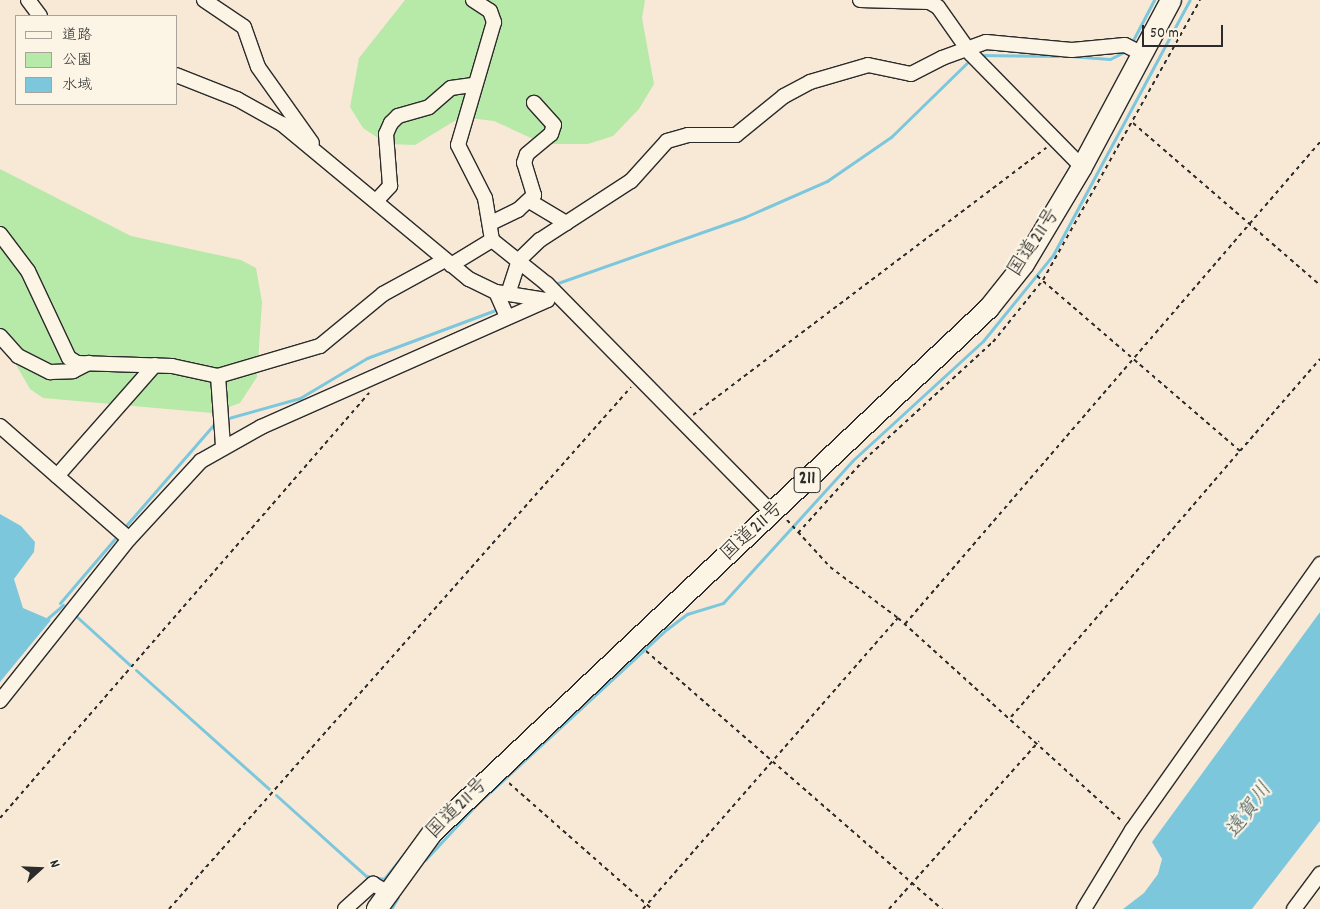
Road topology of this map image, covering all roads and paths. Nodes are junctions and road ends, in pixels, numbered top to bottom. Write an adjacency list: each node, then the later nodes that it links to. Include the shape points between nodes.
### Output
1 (28, 0): 6 (street)
2 (204, 0): 15 (street, via 244,27 258,67)
3 (474, 0): 10 (street, via 490,11 494,22)
4 (860, 0): 8 (street, via 930,2 945,15)
5 (1171, 0): 7 (highway, 国道211号 / 211)
6 (39, 15)
7 (1134, 50): 8 (street, via 1072,50 986,42); 16 (highway, 国道211号 / 211)
8 (971, 54): 13 (street); 20 (street, via 912,74 868,65 810,82 784,96 736,136 676,136 631,181)
9 (178, 76): 15 (street, via 237,99)
10 (473, 85): 17 (street, via 451,88 429,107 398,116 391,123 386,134 390,186); 19 (street, via 458,145 485,198)
11 (534, 103): 18 (street, via 554,125 551,134 527,154 524,163 534,195)
12 (1133, 123): 21 (path)
13 (1054, 142): 16 (street); 38 (path)
14 (1320, 142): 21 (path)
15 (314, 148): 17 (street)
16 (1082, 167): 26 (highway, 国道211号 / 211)
17 (378, 199): 25 (street)
18 (531, 202): 19 (street); 20 (street)
19 (491, 223): 23 (street)
20 (566, 223): 24 (street)
21 (1250, 224): 27 (path); 31 (path)
22 (0, 234): 33 (street, via 28,271 64,353 77,363)
23 (492, 240): 24 (street); 25 (street)
24 (519, 260): 28 (street); 29 (street)
25 (448, 262): 29 (street); 36 (street, via 382,294 320,346)
26 (1024, 264): 31 (path); 43 (highway, 国道211号 / 211, via 955,343)
27 (1320, 285)
28 (546, 293): 29 (street); 29 (street); 37 (street, via 571,310)
29 (506, 302): 35 (street)
30 (0, 336): 33 (street, via 18,356 50,372 73,371)
31 (1134, 360): 41 (path); 47 (path)
32 (1320, 360): 41 (path)
33 (92, 362): 34 (street)
34 (155, 365): 36 (street); 42 (street)
35 (388, 372): 40 (street); 54 (path)
36 (218, 376): 40 (street)
37 (640, 376): 38 (street); 60 (path)
38 (684, 422): 43 (street)
39 (0, 426): 42 (street)
40 (223, 445): 44 (street, via 201,461)
41 (1240, 451): 50 (path)
42 (57, 476): 44 (street)
43 (775, 510): 46 (path, via 830,567); 48 (highway, 国道211号 / 211)
44 (122, 534): 49 (street)
45 (1320, 564): 55 (street)
46 (898, 618): 47 (path); 52 (path)
47 (905, 624): 50 (path)
48 (635, 641): 52 (path); 53 (highway, 国道211号 / 211)
49 (0, 701)
50 (1011, 717): 51 (path)
51 (1039, 741): 55 (path); 57 (path)
52 (771, 762): 57 (path); 59 (path)
53 (496, 771): 58 (highway, 国道211号 / 211, via 433,832); 59 (path)
54 (0, 818)
55 (1132, 830): 66 (street)
56 (1320, 874): 67 (street)
57 (912, 883): 64 (path); 65 (path)
58 (382, 901): 61 (street, via 373,884)
59 (646, 905): 62 (path); 63 (path)
60 (169, 909)
61 (345, 909)
62 (642, 909)
63 (652, 909)
64 (889, 909)
65 (942, 909)
66 (1084, 909)
67 (1294, 909)

